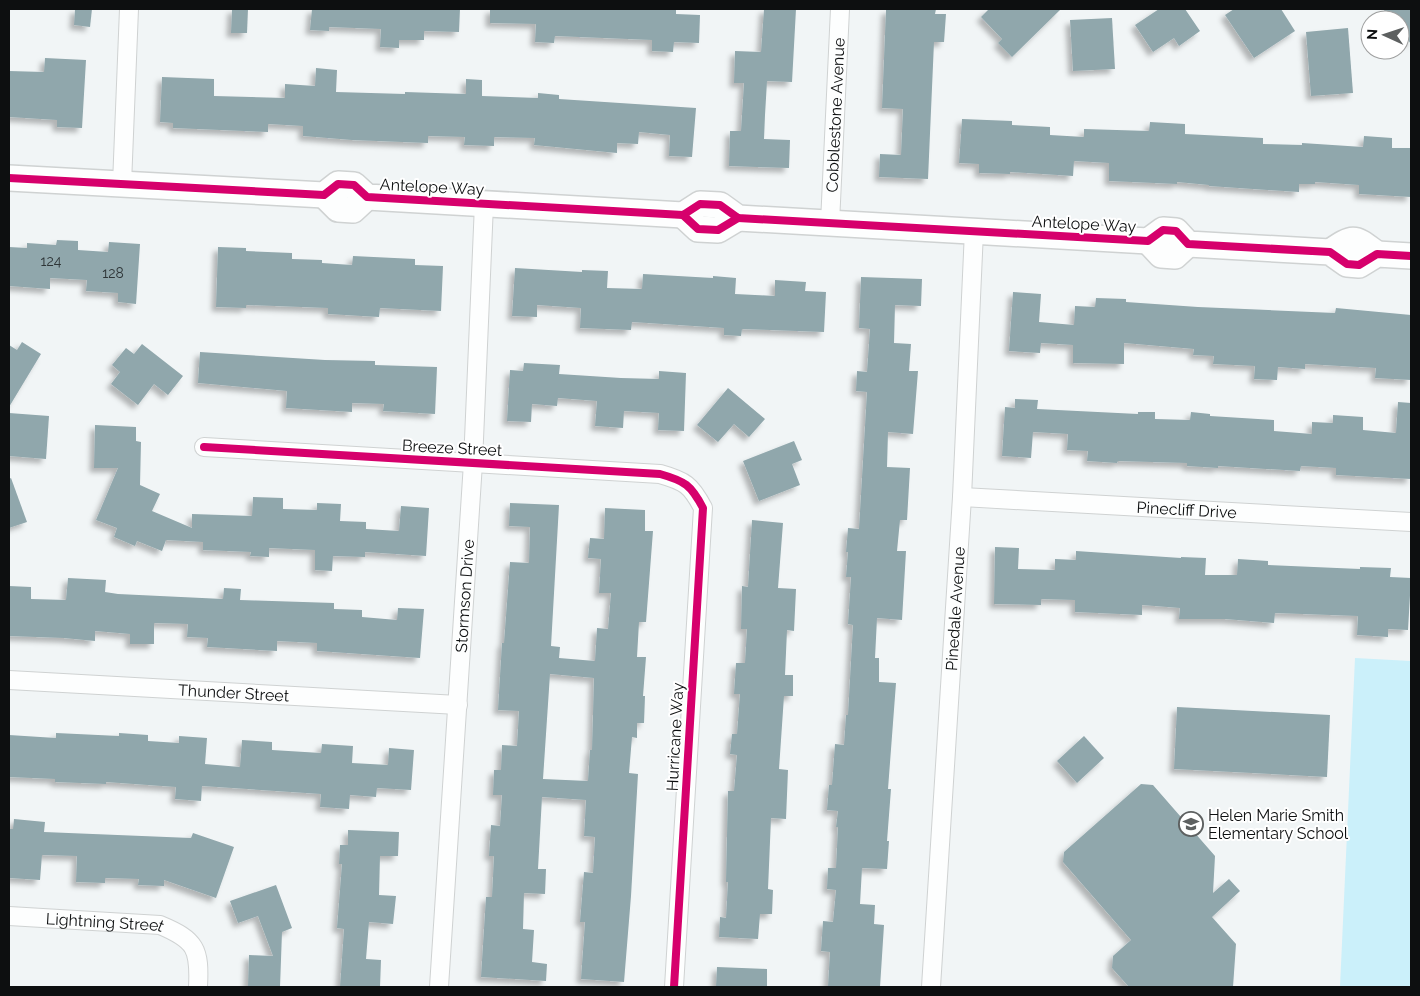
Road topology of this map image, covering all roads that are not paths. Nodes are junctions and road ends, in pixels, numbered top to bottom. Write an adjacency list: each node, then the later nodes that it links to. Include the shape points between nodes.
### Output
1 (129, 9): 4 (street)
2 (840, 9): 6 (street, Cobblestone Avenue)
3 (9, 178): 4 (street, Antelope Way)
4 (122, 184): 5 (street, Antelope Way, via 324,195 338,209 353,210 367,197)
5 (484, 204): 6 (street, Antelope Way, via 683,215 698,229 718,230 738,218); 10 (street, Stormson Drive)
6 (830, 223): 7 (street, Antelope Way)
7 (974, 231): 8 (street, Antelope Way, via 1148,241 1161,255 1175,256 1188,244 1330,252 1348,240 1360,241 1377,254); 12 (street, Pinedale Avenue)
8 (1411, 256)
9 (204, 447): 10 (street, Breeze Street)
10 (472, 463): 11 (street, Breeze Street, via 660,474 679,479); 15 (street, Stormson Drive)
11 (694, 491): 19 (street, Hurricane Way, via 703,508)
12 (962, 497): 13 (street, Pinecliff Drive); 20 (street, Pinedale Avenue)
13 (1411, 522)
14 (9, 680): 15 (street, Thunder Street)
15 (458, 705): 18 (street, Stormson Drive)
16 (9, 916): 17 (street, Lightning Street, via 160,925 180,933 194,946 199,967)
17 (198, 987)
18 (439, 987)
19 (674, 987)
20 (931, 987)

